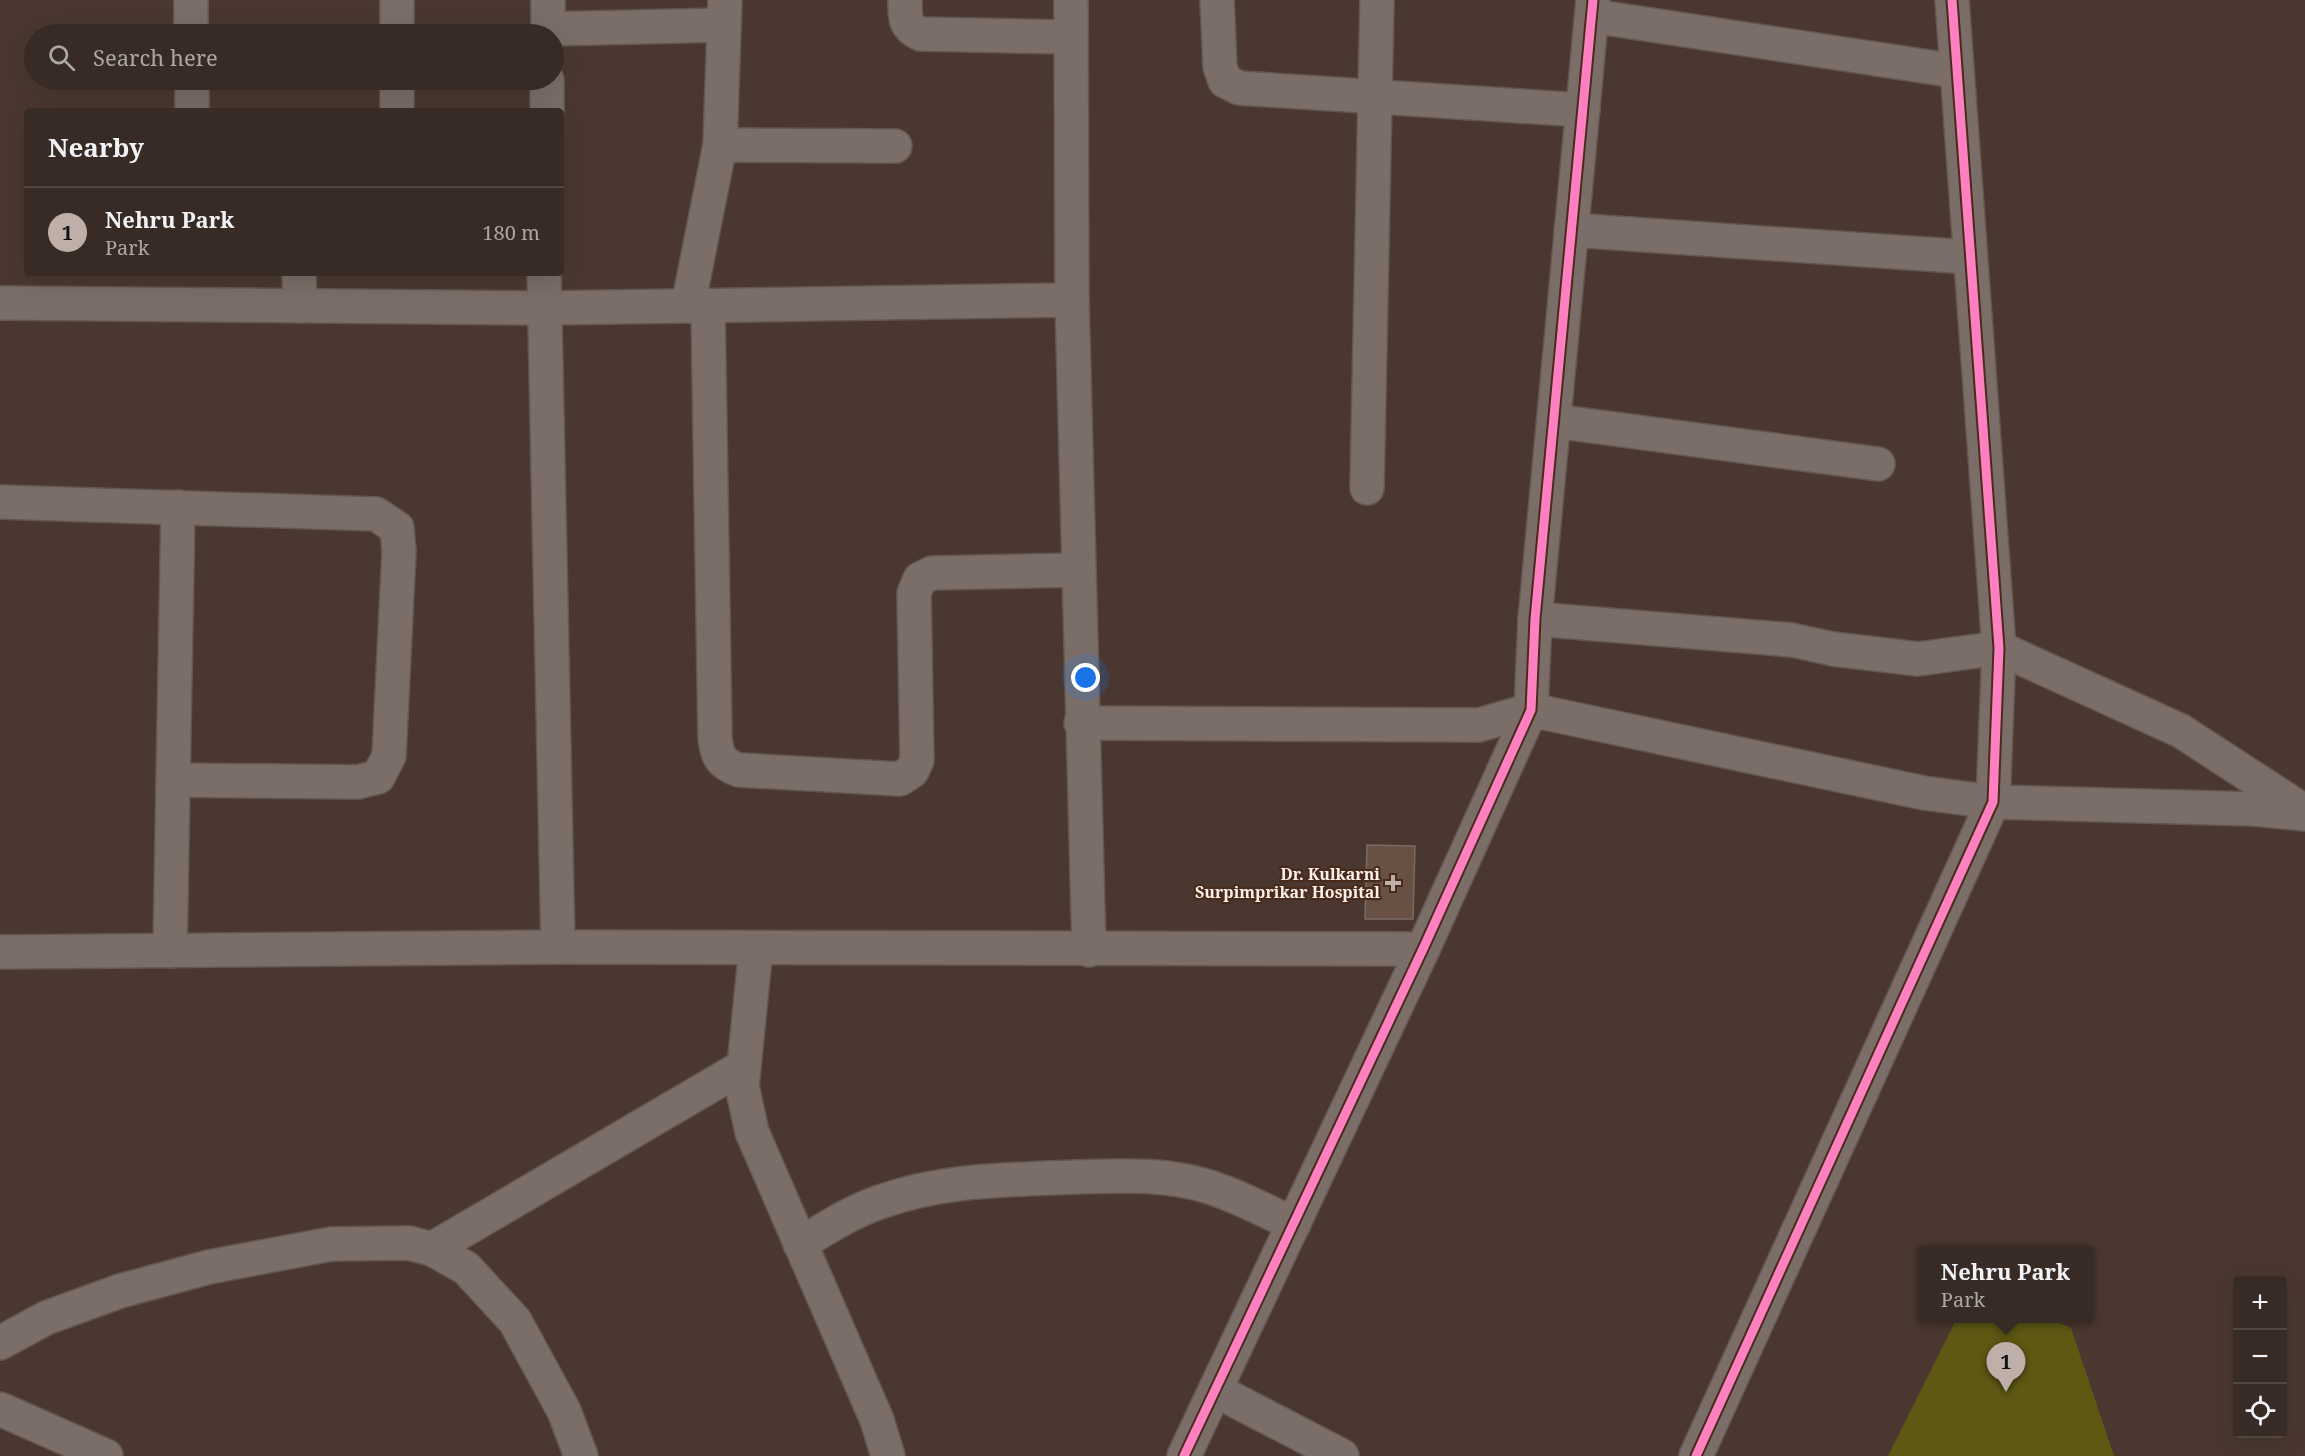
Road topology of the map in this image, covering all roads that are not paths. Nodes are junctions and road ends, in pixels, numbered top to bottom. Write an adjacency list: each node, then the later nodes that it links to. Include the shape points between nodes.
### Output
1 (191, 0): 11 (street)
2 (397, 0): 12 (street)
3 (905, 0): 13 (street, via 905,21 911,30 921,34)
4 (1071, 0): 13 (street)
5 (1217, 0): 18 (street, via 1220,67 1225,81 1239,88)
6 (1377, 0): 18 (street)
7 (1952, 0): 14 (street)
8 (1593, 8): 14 (street); 22 (street)
9 (724, 12): 10 (street); 23 (street)
10 (548, 21)
11 (191, 24)
12 (397, 24)
13 (1071, 37): 29 (street)
14 (1956, 72): 26 (street)
15 (192, 90): 19 (street)
16 (397, 90): 20 (street)
17 (547, 90): 21 (street)
18 (1376, 99): 22 (street); 36 (street)
19 (192, 108)
20 (397, 108)
21 (547, 108)
22 (1583, 110): 25 (street)
23 (720, 146): 24 (street); 32 (street)
24 (895, 146)
25 (1571, 230): 26 (street); 34 (street)
26 (1970, 257): 41 (street)
27 (299, 276): 31 (street)
28 (544, 276): 33 (street)
29 (1072, 300): 32 (street); 39 (street)
30 (0, 303): 31 (street)
31 (300, 306): 33 (street)
32 (698, 306): 33 (street); 39 (street, via 715,738 717,754 725,766 900,779 912,771 917,760 914,593 920,579 932,573)
33 (544, 308): 47 (street)
34 (1554, 421): 35 (street); 40 (street)
35 (1878, 464)
36 (1367, 488)
37 (0, 502): 38 (street)
38 (178, 507): 44 (street); 44 (street, via 376,514 397,528 399,552 389,756 378,777 358,782)
39 (1078, 570): 43 (street)
40 (1535, 619): 41 (street, via 1792,640 1918,659); 42 (street)
41 (1999, 648): 45 (street); 46 (street, via 2181,731)
42 (1531, 710): 43 (street, via 1479,725); 45 (street, via 1924,793); 50 (street)
43 (1081, 723): 49 (street)
44 (173, 780): 51 (street)
45 (1993, 802): 46 (street); 65 (street)
46 (2305, 813)
47 (558, 947): 48 (street); 51 (street)
48 (756, 948): 49 (street); 53 (street)
49 (1089, 950): 50 (street)
50 (1423, 950): 54 (street)
51 (170, 951): 52 (street)
52 (0, 952)
53 (744, 1066): 55 (street, via 742,1086 752,1132); 56 (street)
54 (1294, 1224): 55 (street, via 1237,1197 1178,1179 1144,1175 981,1181 945,1184 875,1204); 58 (street)
55 (800, 1244): 62 (street, via 877,1420)
56 (432, 1249): 57 (street, via 409,1243 331,1244 209,1267 46,1318); 61 (street, via 466,1268 515,1321 564,1411)
57 (0, 1343)
58 (1215, 1390): 63 (street); 64 (street)
59 (0, 1409): 60 (street)
60 (105, 1456)
61 (581, 1456)
62 (888, 1456)
63 (1184, 1456)
64 (1342, 1456)
65 (1696, 1456)

